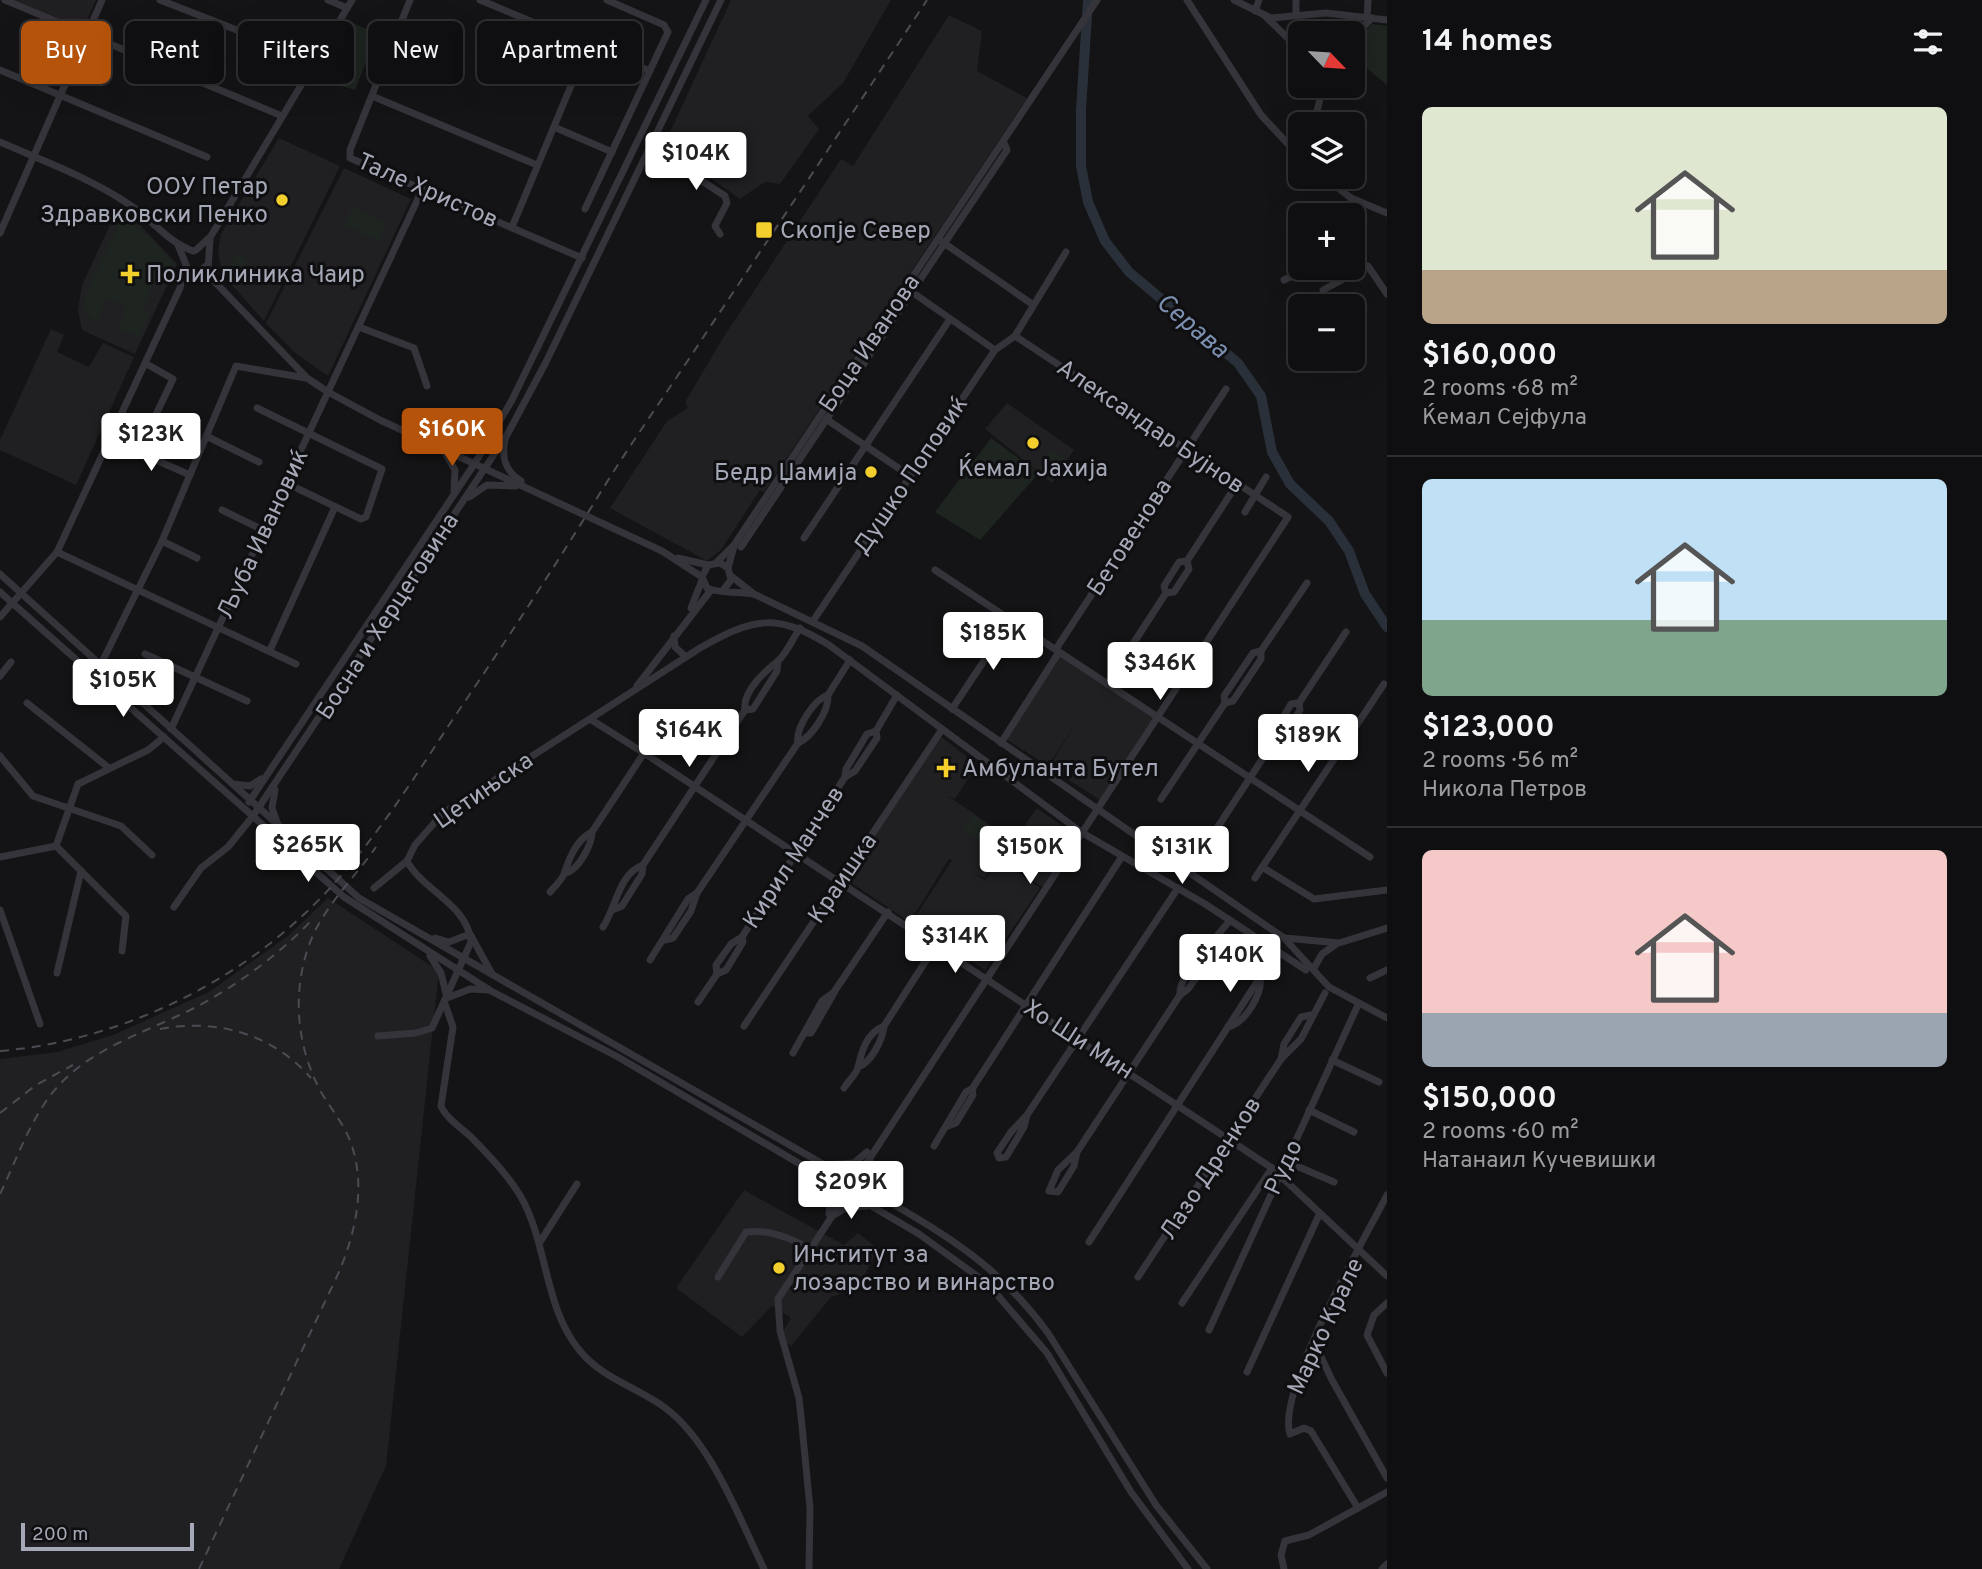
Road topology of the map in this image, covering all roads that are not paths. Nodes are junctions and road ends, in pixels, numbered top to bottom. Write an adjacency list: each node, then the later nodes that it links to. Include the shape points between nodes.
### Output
1 (5, 0): 23 (street)
2 (102, 0): 24 (street)
3 (160, 0): 27 (street)
4 (328, 0): 17 (street)
5 (352, 0): 17 (street)
6 (410, 0): 36 (street, Тале Христов)
7 (480, 0): 25 (street)
8 (607, 0): 32 (street, via 667,28)
9 (706, 0): 60 (street, Босна и Херцеговина)
10 (721, 0): 41 (street, Босна и Херцеговина)
11 (1097, 0): 56 (street, via 1004,143 1007,150)
12 (1187, 0): 40 (street, via 1261,115)
13 (1234, 0): 18 (street)
14 (1259, 0): 18 (street)
15 (1296, 0): 19 (street)
16 (1368, 0): 21 (street)
17 (347, 8): 37 (street)
18 (1255, 11): 20 (street)
19 (1296, 15): 20 (street); 21 (street)
20 (1265, 16): 28 (street)
21 (1369, 18): 22 (street); 26 (street)
22 (1387, 20)
23 (55, 21)
24 (92, 21)
25 (530, 21)
26 (1365, 23)
27 (238, 30)
28 (1288, 38)
29 (111, 44): 37 (street)
30 (642, 68): 32 (street)
31 (0, 70): 35 (street)
32 (650, 71): 42 (street)
33 (64, 84): 35 (street)
34 (572, 84): 38 (street)
35 (59, 96): 43 (street); 44 (street)
36 (372, 96): 45 (street); 47 (street, Тале Христов, via 350,158)
37 (282, 116): 55 (street)
38 (554, 127): 42 (street); 45 (street)
39 (0, 142): 43 (street)
40 (1288, 144)
41 (650, 148): 54 (street, via 725,196 727,203 715,226); 88 (street, Босна и Херцеговина)
42 (612, 152): 50 (street)
43 (34, 157): 53 (street); 57 (street, via 127,203)
44 (207, 157)
45 (537, 164): 52 (street)
46 (1339, 189): 48 (street)
47 (422, 190): 52 (street, Тале Христов); 75 (street, Љуба Ивановиќ)
48 (1351, 198): 49 (street); 51 (street)
49 (1351, 203)
50 (584, 209)
51 (1387, 213)
52 (512, 227): 60 (street, Тале Христов)
53 (0, 233)
54 (720, 234)
55 (211, 236): 58 (street); 61 (street)
56 (941, 241): 71 (street); 73 (street); 79 (street, Боца Иванова)
57 (178, 244): 58 (street); 62 (street)
58 (194, 250): 61 (street); 62 (street)
59 (1066, 252): 73 (street)
60 (583, 258): 87 (street, Босна и Херцеговина)
61 (206, 262): 64 (street); 68 (street)
62 (185, 264): 64 (street); 69 (street)
63 (1365, 268): 72 (street)
64 (197, 273): 68 (street); 69 (street)
65 (1288, 278): 66 (street)
66 (1284, 280)
67 (1341, 280): 70 (street)
68 (215, 282): 80 (street)
69 (180, 288): 78 (street)
70 (1323, 290)
71 (912, 292): 74 (street); 79 (street)
72 (1387, 294)
73 (1032, 304): 76 (street)
74 (950, 319): 77 (street); 90 (street)
75 (359, 327): 81 (street, via 414,348); 83 (street, Љуба Ивановиќ)
76 (1015, 336): 77 (street, Душко Поповиќ); 93 (street, Александар Бујнов)
77 (995, 350): 99 (street, Душко Поповиќ)
78 (145, 363): 94 (street, via 173,379); 114 (street)
79 (851, 377): 85 (street); 113 (street, Боца Иванова)
80 (307, 378): 83 (street); 89 (street, via 236,366)
81 (427, 386)
82 (1226, 389): 93 (street, Бетовенова)
83 (328, 392): 86 (street, Љуба Ивановиќ); 92 (street)
84 (257, 408): 86 (street)
85 (826, 419): 90 (street); 113 (street)
86 (309, 433): 101 (street, Љуба Ивановиќ); 107 (street, via 382,469 366,517 357,519)
87 (493, 434): 92 (street, via 470,446); 96 (street, Босна и Херцеговина)
88 (507, 435): 97 (street, Босна и Херцеговина); 103 (street, via 503,452 508,469)
89 (206, 436): 95 (street); 98 (street)
90 (865, 445): 99 (street); 111 (street)
91 (124, 446): 94 (street)
92 (441, 447): 96 (street); 105 (street, via 455,470)
93 (1186, 450): 102 (street, Александар Бујнов); 139 (street, Бетовенова)
94 (138, 452): 98 (street)
95 (259, 462)
96 (475, 463): 97 (street); 105 (street, Босна и Херцеговина)
97 (486, 468): 103 (street); 106 (street, Босна и Херцеговина)
98 (190, 475): 112 (street)
99 (910, 476): 133 (street, Душко Поповиќ)
100 (1266, 477): 104 (street)
101 (286, 483): 107 (street); 110 (street, Љуба Ивановиќ)
102 (1237, 484): 104 (street, Александар Бујнов); 148 (street, via 1187,561 1189,569 1174,592 1166,593)
103 (538, 493): 106 (street, via 497,483 480,489); 115 (street)
104 (1255, 496): 109 (street); 155 (street, Александар Бујнов, via 1288,517)
105 (451, 498): 165 (street, Босна и Херцеговина)
106 (461, 505): 167 (street, Босна и Херцеговина)
107 (335, 508): 138 (street)
108 (222, 510): 110 (street)
109 (1245, 512)
110 (263, 530): 134 (street, Љуба Ивановиќ)
111 (804, 538)
112 (162, 541): 116 (street); 124 (street)
113 (738, 546): 117 (street, Боца Иванова); 119 (street, Боца Иванова)
114 (57, 552): 124 (street); 127 (street)
115 (675, 557): 117 (street); 121 (street)
116 (197, 558)
117 (712, 564): 119 (street); 121 (street, Боца Иванова)
118 (934, 570): 132 (street)
119 (729, 572): 123 (street, Боца Иванова); 128 (street)
120 (0, 574): 127 (street)
121 (702, 579): 125 (street); 131 (street, Боца Иванова)
122 (1307, 583): 161 (street, via 1233,701 1226,703)
123 (724, 589): 125 (street); 128 (street)
124 (139, 590): 134 (street); 144 (street)
125 (711, 590): 131 (street)
126 (0, 592): 129 (street)
127 (21, 593): 129 (street); 144 (street)
128 (754, 594): 133 (street)
129 (12, 603): 130 (street); 159 (street)
130 (0, 617)
131 (687, 618): 137 (street)
132 (1011, 620): 139 (street); 154 (street)
133 (813, 621): 154 (street, via 862,646)
134 (218, 627): 138 (street); 147 (street, Љуба Ивановиќ)
135 (800, 628): 141 (street, Цетињска, via 781,622 756,624); 142 (street); 169 (street, via 778,661 762,675 745,710)
136 (1346, 632): 166 (street, via 1298,703 1301,708 1290,726 1283,736 1278,735)
137 (674, 635): 141 (street, via 675,647); 150 (street)
138 (270, 650): 145 (street)
139 (1057, 650): 148 (street); 160 (street, Бетовенова)
140 (145, 654): 147 (street)
141 (686, 656): 150 (street, Цетињска)
142 (850, 660): 151 (street); 178 (street, via 803,724 798,743)
143 (11, 662): 146 (street)
144 (101, 664): 157 (street)
145 (296, 664)
146 (0, 676)
147 (194, 677): 152 (street); 157 (street, Љуба Ивановиќ)
148 (1107, 684): 155 (street)
149 (1384, 684): 176 (street)
150 (635, 690): 156 (street, Цетињска)
151 (897, 695): 158 (street); 183 (street, Кирил Манчев, via 876,731 867,734)
152 (247, 701)
153 (27, 703): 164 (street)
154 (952, 709): 160 (street)
155 (1157, 717): 161 (street); 175 (street)
156 (590, 719): 162 (street, Хо Ши Мин); 188 (street, Цетињска, via 442,814)
157 (171, 729): 168 (street)
158 (941, 731): 180 (street); 192 (street, Краишка)
159 (164, 737): 164 (street); 173 (street)
160 (1001, 743): 175 (street)
161 (1198, 744): 166 (street); 170 (street)
162 (644, 753): 169 (street, Хо Ши Мин); 196 (street)
163 (0, 756): 172 (street, via 33,796)
164 (110, 768): 172 (street, via 78,784)
165 (265, 776): 168 (street, via 250,786); 171 (street, Босна и Херцеговина)
166 (1250, 778): 176 (street); 182 (street)
167 (278, 780): 174 (street, Босна и Херцеговина); 179 (street, via 272,808)
168 (229, 782): 171 (street)
169 (694, 786): 178 (street, Хо Ши Мин); 201 (street, via 643,865 626,880)
170 (1161, 799)
171 (250, 801): 173 (street, Босна и Херцеговина); 174 (street)
172 (68, 807): 181 (street); 184 (street, via 121,826)
173 (244, 808): 177 (street)
174 (259, 809): 177 (street, Босна и Херцеговина); 179 (street)
175 (1097, 809): 180 (street); 205 (street)
176 (1301, 811): 186 (street); 189 (street)
177 (253, 816): 197 (street, Босна и Херцеговина, via 228,847 201,868); 208 (street, via 344,897)
178 (746, 818): 183 (street, Хо Ши Мин); 212 (street)
179 (281, 829): 204 (street, via 359,898)
180 (1081, 832): 187 (street); 218 (street)
181 (56, 846): 185 (street); 190 (street)
182 (1205, 848)
183 (796, 852): 192 (street, Хо Ши Мин); 223 (street, Кирил Манчев, via 742,937 714,968 717,974)
184 (152, 855)
185 (0, 857)
186 (1370, 857)
187 (1121, 858): 194 (street); 224 (street)
188 (407, 861): 193 (street, Цетињска); 203 (street, via 448,903)
189 (1262, 867): 191 (street); 195 (street, via 1314,900)
190 (81, 871): 209 (street, via 126,916); 216 (street)
191 (1255, 878)
192 (839, 880): 199 (street, Хо Ши Мин); 228 (street, Краишка)
193 (374, 888)
194 (1178, 888): 200 (street); 230 (street)
195 (1387, 890)
196 (550, 892)
197 (174, 907)
198 (0, 910): 227 (street)
199 (888, 912): 207 (street, Хо Ши Мин); 231 (street, via 834,992 822,1000)
200 (1230, 920): 210 (street); 233 (street, via 1201,953 1180,985 1180,995)
201 (603, 927)
202 (1387, 928): 206 (street)
203 (470, 934): 204 (street, via 449,942); 211 (street); 219 (street)
204 (428, 936): 211 (street)
205 (1284, 938): 206 (street); 213 (street)
206 (1339, 943): 213 (street)
207 (936, 944): 218 (street, Хо Ши Мин); 235 (street, via 884,1026 874,1030)
208 (423, 947): 215 (street); 222 (street, via 441,973)
209 (122, 951)
210 (1277, 951): 213 (street); 236 (street)
211 (463, 960): 215 (street); 219 (street)
212 (650, 960)
213 (1310, 969): 225 (street)
214 (1387, 970): 217 (street)
215 (458, 971): 220 (street); 222 (street)
216 (57, 973)
217 (1370, 978)
218 (986, 979): 224 (street, Хо Ши Мин); 240 (street)
219 (498, 980): 245 (street)
220 (491, 990): 222 (street, via 470,989); 247 (street, via 618,1057)
221 (1325, 993): 241 (street, Лазо Дренков, via 1301,1039 1281,1059)
222 (446, 1000): 229 (street, via 428,1031); 257 (street, via 453,1030 440,1105 518,1193)
223 (698, 1002)
224 (1027, 1005): 230 (street, Хо Ши Мин); 242 (street)
225 (1358, 1005): 226 (street); 232 (street, Рудо)
226 (1387, 1018)
227 (40, 1024)
228 (744, 1026)
229 (378, 1036)
230 (1078, 1038): 233 (street, Хо Ши Мин); 238 (street)
231 (793, 1053)
232 (1332, 1060): 234 (street); 237 (street, Рудо)
233 (1128, 1072): 236 (street, Хо Ши Мин); 243 (street)
234 (1379, 1082)
235 (844, 1088)
236 (1179, 1105): 241 (street, Хо Ши Мин); 258 (street)
237 (1309, 1110): 239 (street); 244 (street, Рудо)
238 (1027, 1115): 238 (street, via 997,1153 999,1158 1006,1157)
239 (1354, 1132)
240 (881, 1136): 245 (street, via 854,1163); 248 (street); 252 (street, via 867,1169)
241 (1230, 1139): 246 (street, Хо Ши Мин); 264 (street, Лазо Дренков)
242 (933, 1146)
243 (1077, 1152): 243 (street, via 1058,1170 1049,1191 1058,1192)
244 (1285, 1161): 246 (street, Рудо); 249 (street)
245 (825, 1165): 248 (street)
246 (1275, 1171): 255 (street, Хо Ши Мин); 265 (street); 267 (street, Рудо)
247 (822, 1178): 251 (street); 256 (street, via 830,1202)
248 (852, 1181): 251 (street); 252 (street)
249 (1335, 1182)
250 (577, 1184): 257 (street)
251 (845, 1192): 254 (street); 256 (street)
252 (877, 1195): 278 (street, via 973,1254 1032,1311 1156,1505)
253 (1387, 1195): 260 (street, Марко Крале)
254 (870, 1206): 256 (street, via 843,1209); 277 (street, via 953,1255 1013,1310 1047,1353 1131,1492)
255 (1319, 1215): 260 (street, Хо Ши Мин); 269 (street)
256 (826, 1221): 259 (street)
257 (540, 1242): 275 (street, via 561,1318 576,1347 604,1373 678,1419 725,1488)
258 (1089, 1242)
259 (810, 1248): 261 (street); 263 (street, via 759,1231 746,1232); 276 (street, via 776,1307 799,1398 810,1508)
260 (1359, 1252): 262 (street, Хо Ши Мин); 268 (street, Марко Крале)
261 (829, 1261)
262 (1387, 1276)
263 (718, 1277)
264 (1138, 1277)
265 (1182, 1303)
266 (1387, 1303): 270 (street, via 1374,1315 1367,1335)
267 (1209, 1330)
268 (1314, 1342): 271 (street); 273 (street, Марко Крале, via 1298,1375 1287,1426 1290,1434 1304,1428 1311,1431)
269 (1247, 1372)
270 (1387, 1373)
271 (1387, 1478)
272 (1387, 1493): 273 (street)
273 (1358, 1508): 279 (street, via 1304,1537 1285,1541)
274 (1387, 1564): 280 (street)
275 (764, 1569)
276 (809, 1569)
277 (1188, 1569)
278 (1208, 1569)
279 (1284, 1569)
280 (1382, 1569)

